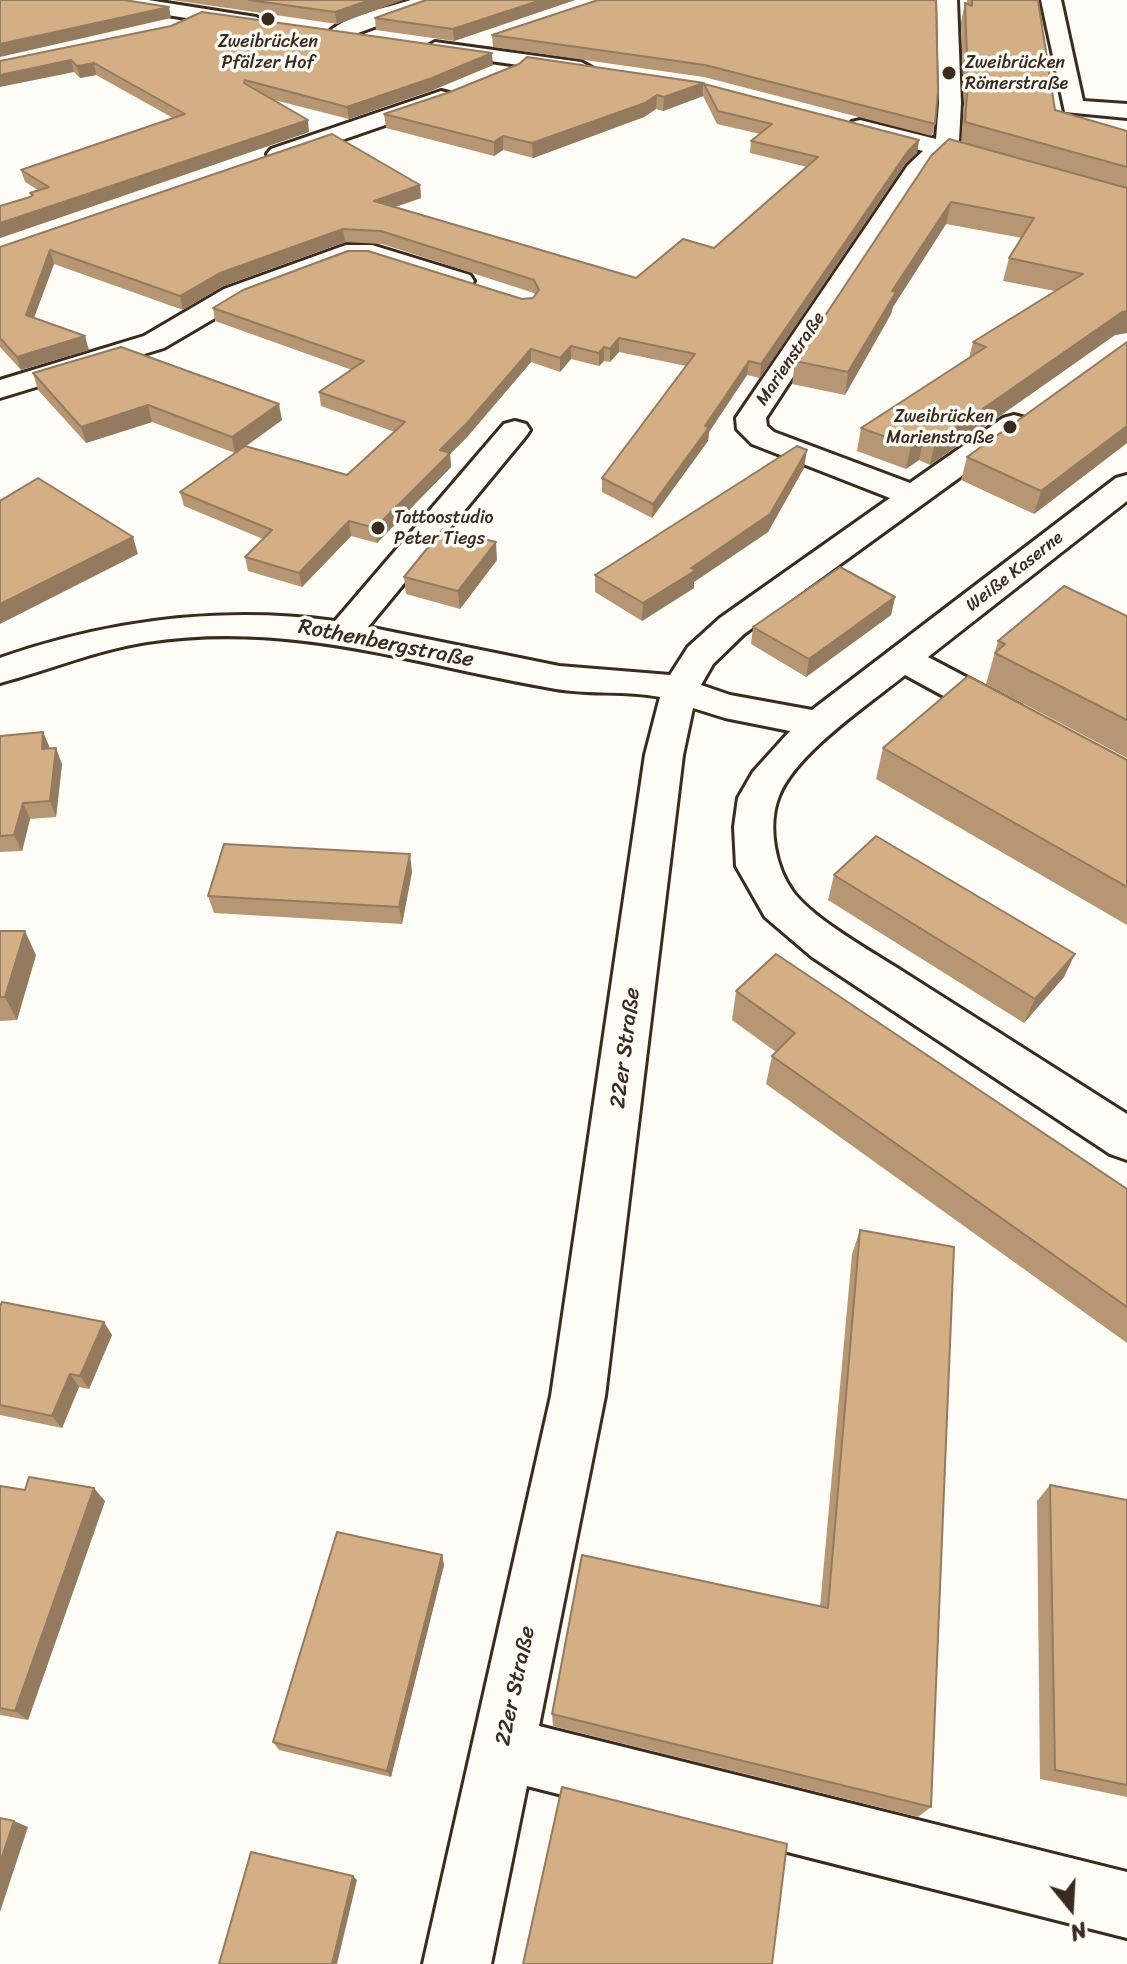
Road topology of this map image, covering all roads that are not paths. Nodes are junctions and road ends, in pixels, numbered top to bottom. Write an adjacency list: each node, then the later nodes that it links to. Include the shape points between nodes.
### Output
1 (110, 0): 5 (street)
2 (431, 0): 9 (street, via 329,33)
3 (947, 0): 18 (street, via 949,134)
4 (1051, 0): 16 (street, via 1073,107)
5 (200, 14): 6 (street); 7 (street)
6 (277, 26)
7 (166, 31)
8 (497, 34): 11 (street)
9 (381, 41)
10 (411, 45): 11 (street)
11 (455, 51): 12 (street)
12 (522, 60): 13 (street); 14 (street)
13 (597, 70)
14 (489, 80)
15 (465, 89): 19 (street)
16 (1127, 111)
17 (831, 120): 18 (street)
18 (939, 148): 20 (street); 28 (street, Marienstraße, via 916,170 751,418 752,429 763,438)
19 (250, 163)
20 (1026, 172)
21 (486, 290): 22 (street, via 372,253 346,253 234,295 154,342)
22 (0, 389)
23 (0, 401): 25 (street)
24 (1033, 411): 28 (street, 22er Straße)
25 (0, 419)
26 (515, 430): 29 (street)
27 (1127, 485): 30 (street, Weiße Kaserne)
28 (915, 496): 32 (street, 22er Straße, via 710,644)
29 (344, 633): 31 (street, Rothenbergstraße, via 244,624 160,629 105,638); 32 (street, Rothenbergstraße, via 559,678)
30 (903, 659): 33 (street, Weiße Kaserne); 34 (street)
31 (0, 671)
32 (679, 689): 33 (street, via 725,706); 36 (street, 22er Straße, via 664,755 578,1396)
33 (819, 724): 35 (street, Weiße Kaserne, via 772,772 758,798 757,866 780,906 827,945)
34 (1043, 734)
35 (1127, 1139)
36 (502, 1749): 37 (street); 38 (street, 22er Straße)
37 (1127, 1905)
38 (457, 1964)

